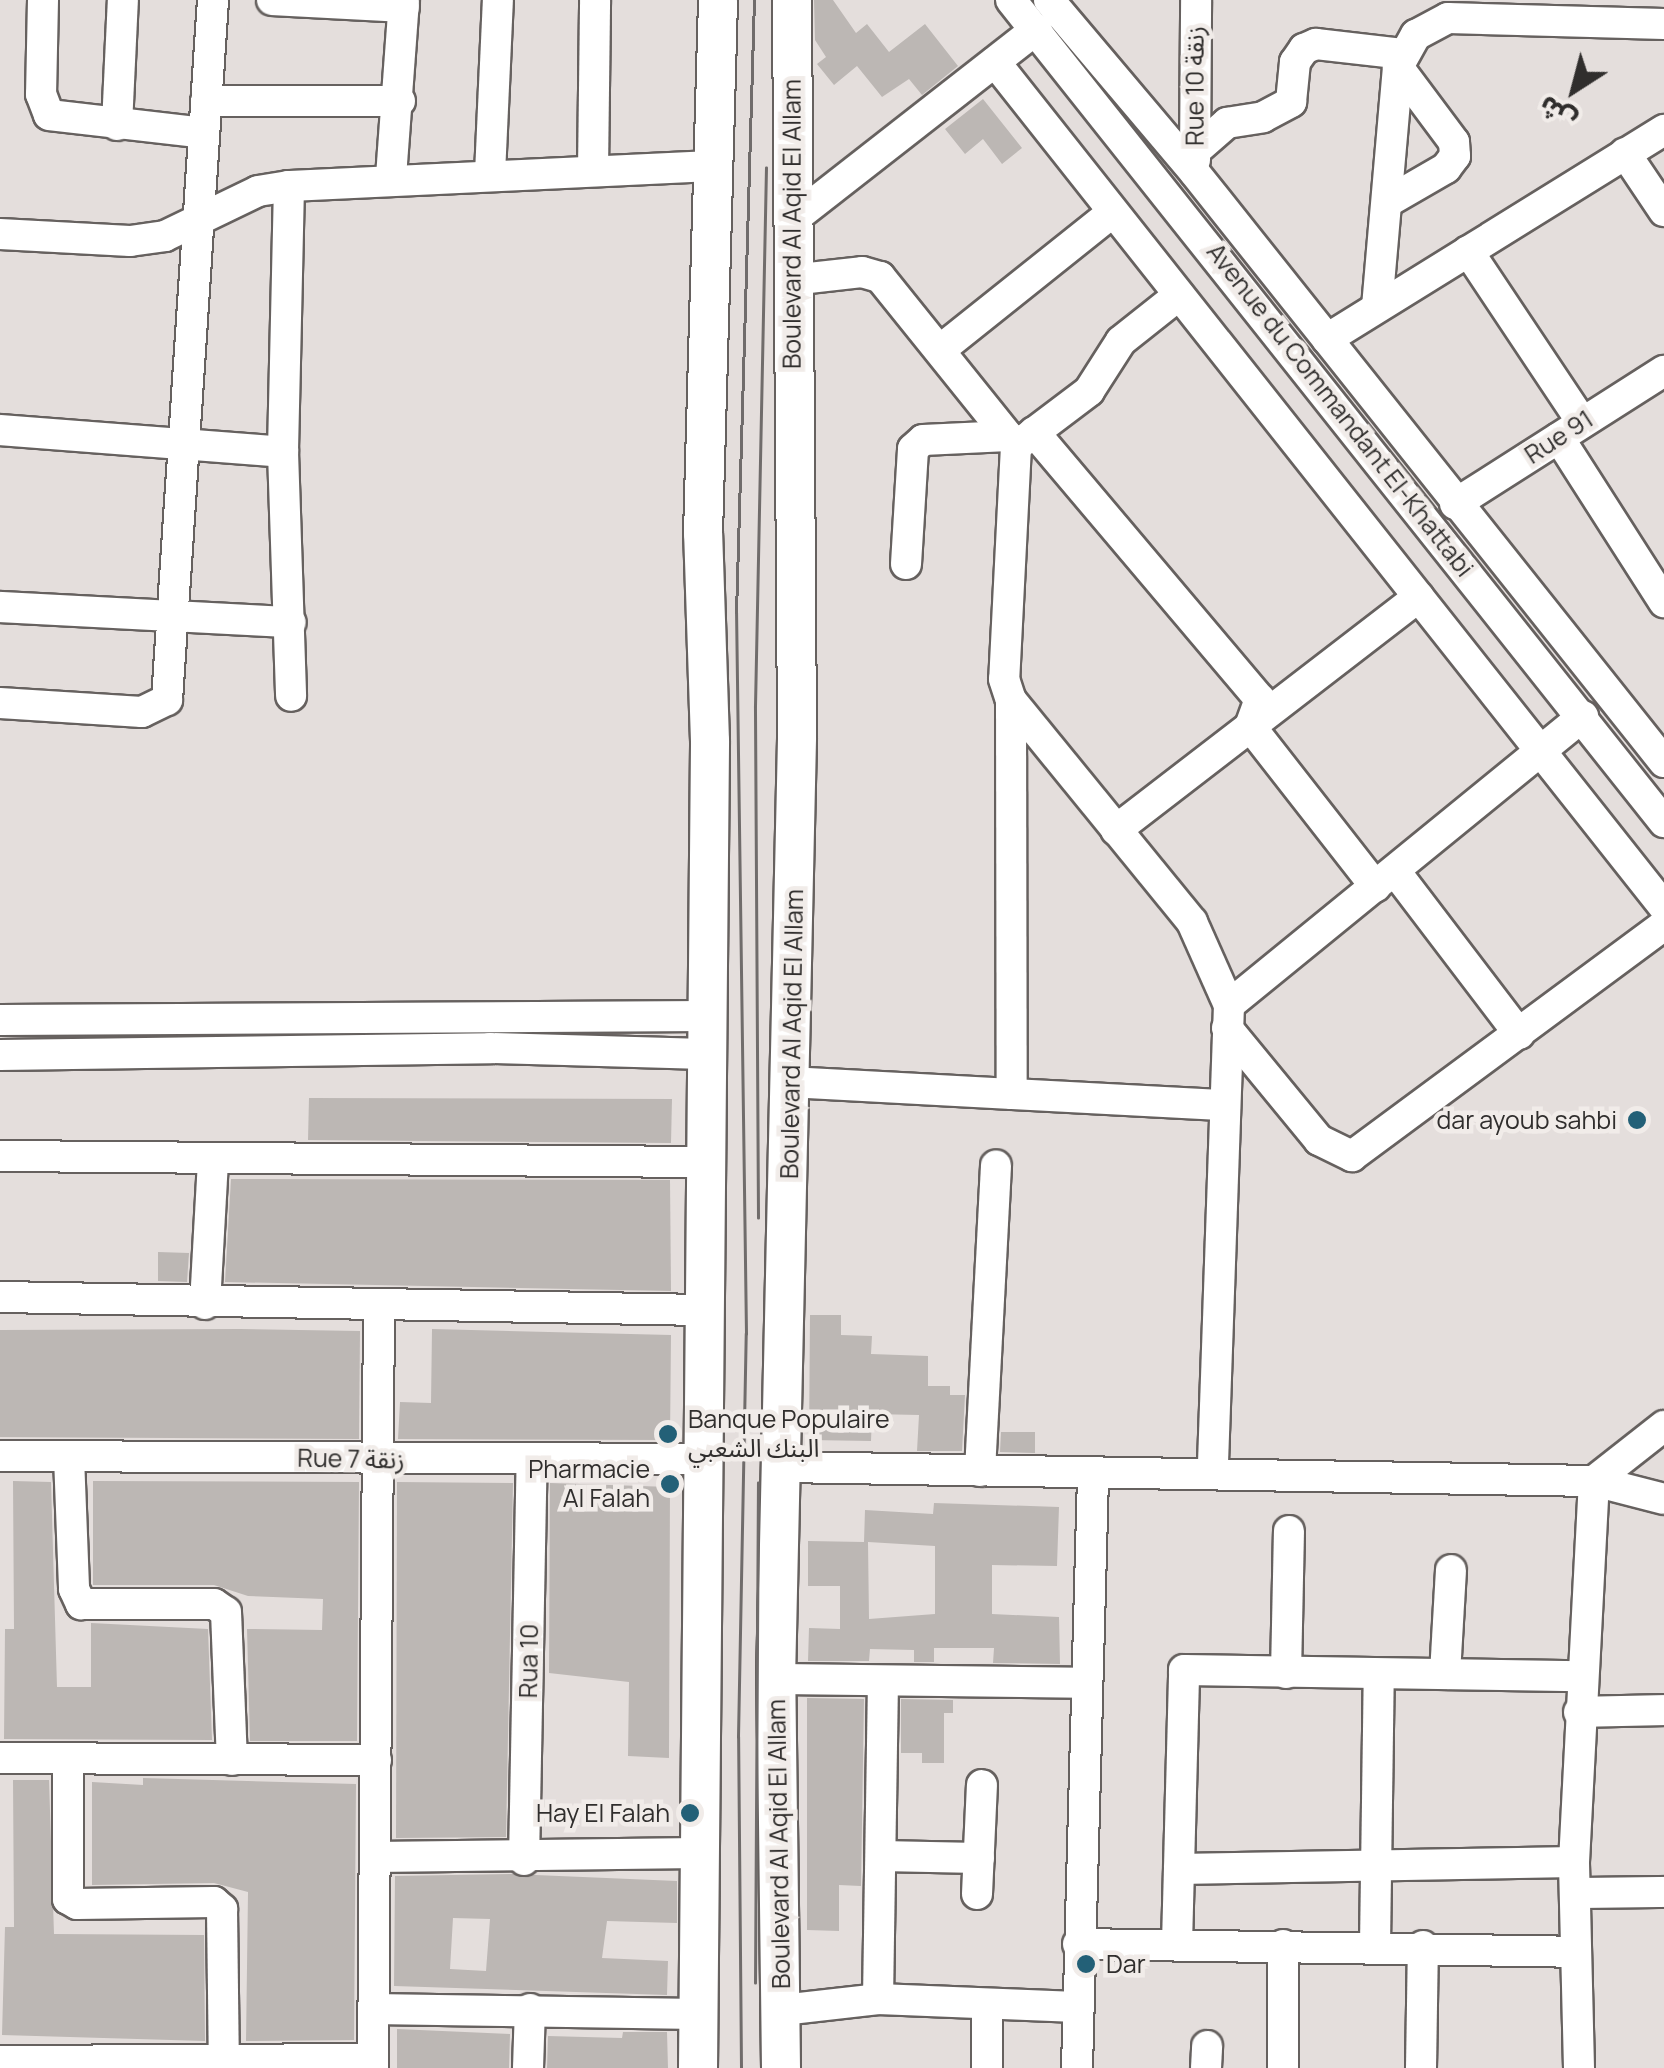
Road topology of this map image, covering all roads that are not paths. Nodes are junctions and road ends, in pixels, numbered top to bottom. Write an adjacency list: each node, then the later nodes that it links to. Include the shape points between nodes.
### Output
1 (43, 0): 19 (street, via 41,94 50,115)
2 (123, 0): 19 (street)
3 (214, 0): 17 (street)
4 (272, 0): 12 (street)
5 (498, 0): 26 (street)
6 (595, 0): 25 (street)
7 (718, 0): 24 (main road)
8 (792, 0): 32 (main road, Boulevard Al Aqid El Allam)
9 (1011, 0): 14 (street, Avenue du Commandant El-Khattabi)
10 (1050, 0): 23 (street, Avenue du Commandant El-Khattabi)
11 (1196, 0): 23 (street, Rue 10 زنقة)
12 (404, 4): 18 (street)
13 (1664, 24): 15 (street, via 1448,18 1416,35)
14 (1036, 29): 16 (street); 57 (street, Avenue du Commandant El-Khattabi)
15 (1401, 60): 23 (street, via 1316,44 1304,49 1295,62 1294,94 1282,111 1227,124); 29 (street); 29 (street, via 1454,142 1455,156)
16 (995, 62): 31 (street); 32 (street)
17 (206, 101): 18 (street); 21 (street)
18 (400, 101): 27 (street)
19 (117, 125): 21 (street)
20 (1664, 130): 22 (street)
21 (204, 133): 33 (street)
22 (1626, 153): 30 (street); 35 (street)
23 (1195, 162): 39 (street, Avenue du Commandant El-Khattabi)
24 (713, 166): 25 (street); 69 (main road, via 703,534 710,741)
25 (593, 171): 26 (street)
26 (490, 174): 27 (street)
27 (391, 177): 28 (street)
28 (289, 186): 33 (street, via 258,191); 46 (street)
29 (1389, 201): 38 (street)
30 (1664, 211)
31 (1113, 212): 37 (street); 40 (street)
32 (791, 221): 36 (main road, Boulevard Al Aqid El Allam)
33 (197, 222): 34 (street, via 130,241); 45 (street)
34 (0, 234)
35 (1468, 250): 38 (street); 43 (street)
36 (791, 280): 40 (street, via 862,272 880,277); 71 (main road, Boulevard Al Aqid El Allam, via 797,737)
37 (1179, 294): 44 (street, via 1120,340 1103,377); 49 (street)
38 (1377, 307): 39 (street)
39 (1327, 339): 47 (street, Avenue du Commandant El-Khattabi)
40 (940, 350): 44 (street)
41 (1664, 371): 43 (street, Rue 91)
42 (0, 430): 45 (street)
43 (1570, 430): 47 (street, Rue 91); 50 (street)
44 (1020, 438): 48 (street, via 923,440 912,450); 55 (street, via 1004,679); 58 (street, via 1260,700)
45 (184, 444): 46 (street); 52 (street)
46 (283, 452): 53 (street)
47 (1455, 504): 60 (street, Avenue du Commandant El-Khattabi)
48 (906, 564)
49 (1420, 597): 58 (street); 59 (street)
50 (1664, 602)
51 (0, 607): 52 (street)
52 (176, 614): 53 (street); 56 (street, via 171,686 159,709)
53 (292, 622): 54 (street)
54 (290, 696)
55 (1010, 700): 62 (street); 72 (street)
56 (0, 703)
57 (1583, 716): 59 (street); 61 (street, Avenue du Commandant El-Khattabi)
58 (1250, 726): 62 (street); 63 (street)
59 (1543, 749): 63 (street); 64 (street)
60 (1664, 762)
61 (1664, 822)
62 (1116, 830): 66 (street, via 1192,922)
63 (1386, 879): 66 (street); 68 (street)
64 (1664, 907)
65 (1664, 924): 68 (street)
66 (1228, 1016): 68 (street, via 1319,1140 1352,1156); 73 (street)
67 (0, 1020): 69 (street)
68 (1519, 1034)
69 (706, 1035): 70 (street, via 490,1048); 76 (main road)
70 (0, 1055)
71 (790, 1082): 72 (street); 88 (main road, Boulevard Al Aqid El Allam)
72 (1012, 1094): 73 (street)
73 (1222, 1104): 90 (street)
74 (0, 1156): 75 (street)
75 (213, 1159): 76 (street); 79 (street)
76 (705, 1162): 81 (main road)
77 (996, 1166): 89 (street)
78 (0, 1297): 79 (street)
79 (205, 1304): 80 (street)
80 (379, 1306): 81 (street); 85 (street)
81 (702, 1310): 86 (main road)
82 (1664, 1426): 92 (street)
83 (0, 1456): 84 (street, Rue 7 زنقة)
84 (69, 1457): 85 (street, Rue 7 زنقة); 107 (street, via 80,1604 214,1604 226,1612)
85 (379, 1460): 87 (street, Rue 7 زنقة); 108 (street)
86 (702, 1460): 87 (street, Rue 7 زنقة); 110 (main road)
87 (532, 1461): 114 (street, Rua 10)
88 (784, 1467): 89 (street); 100 (main road, Boulevard Al Aqid El Allam)
89 (980, 1471): 91 (street)
90 (1213, 1474): 91 (street); 92 (street)
91 (1093, 1475): 102 (street)
92 (1594, 1481): 93 (street); 99 (street)
93 (1664, 1499)
94 (1289, 1532): 96 (street)
95 (1451, 1570): 98 (street)
96 (1286, 1673): 97 (street); 116 (street, via 1184,1670)
97 (1379, 1674): 98 (street); 117 (street)
98 (1445, 1674): 99 (street)
99 (1580, 1676): 104 (street)
100 (776, 1679): 101 (street); 132 (main road, Boulevard Al Aqid El Allam)
101 (884, 1682): 102 (street); 111 (street)
102 (1086, 1683): 121 (street)
103 (1664, 1710): 104 (street)
104 (1579, 1712): 115 (street)
105 (0, 1758): 106 (street)
106 (68, 1760): 107 (street); 137 (street, via 68,1899 214,1902 222,1909)
107 (232, 1760): 108 (street)
108 (376, 1760): 112 (street)
109 (982, 1785): 113 (street)
110 (699, 1853): 114 (street); 133 (main road)
111 (881, 1856): 113 (street); 127 (street)
112 (375, 1857): 114 (street); 130 (street)
113 (979, 1858): 120 (street)
114 (524, 1860)
115 (1574, 1862): 117 (street); 119 (street)
116 (1178, 1869): 117 (street); 122 (street)
117 (1376, 1869): 124 (street)
118 (1664, 1892): 119 (street)
119 (1576, 1893): 126 (street)
120 (977, 1894)
121 (1078, 1944): 122 (street); 129 (street)
122 (1177, 1944): 123 (street)
123 (1283, 1944): 124 (street); 143 (street)
124 (1374, 1945): 125 (street)
125 (1423, 1946): 126 (street); 144 (street)
126 (1576, 1952): 145 (street)
127 (878, 1998): 128 (street); 132 (street)
128 (987, 2004): 129 (street); 141 (street)
129 (1076, 2007): 142 (street)
130 (373, 2009): 131 (street); 135 (street)
131 (530, 2009): 133 (street); 138 (street)
132 (782, 2010): 140 (main road, Boulevard Al Aqid El Allam)
133 (698, 2014): 139 (main road)
134 (0, 2061): 136 (street)
135 (373, 2063): 137 (street)
136 (75, 2064): 137 (street)
137 (224, 2064)
138 (528, 2068)
139 (698, 2068)
140 (781, 2068)
141 (987, 2068)
142 (1077, 2068)
143 (1282, 2068)
144 (1421, 2068)
145 (1579, 2068)

